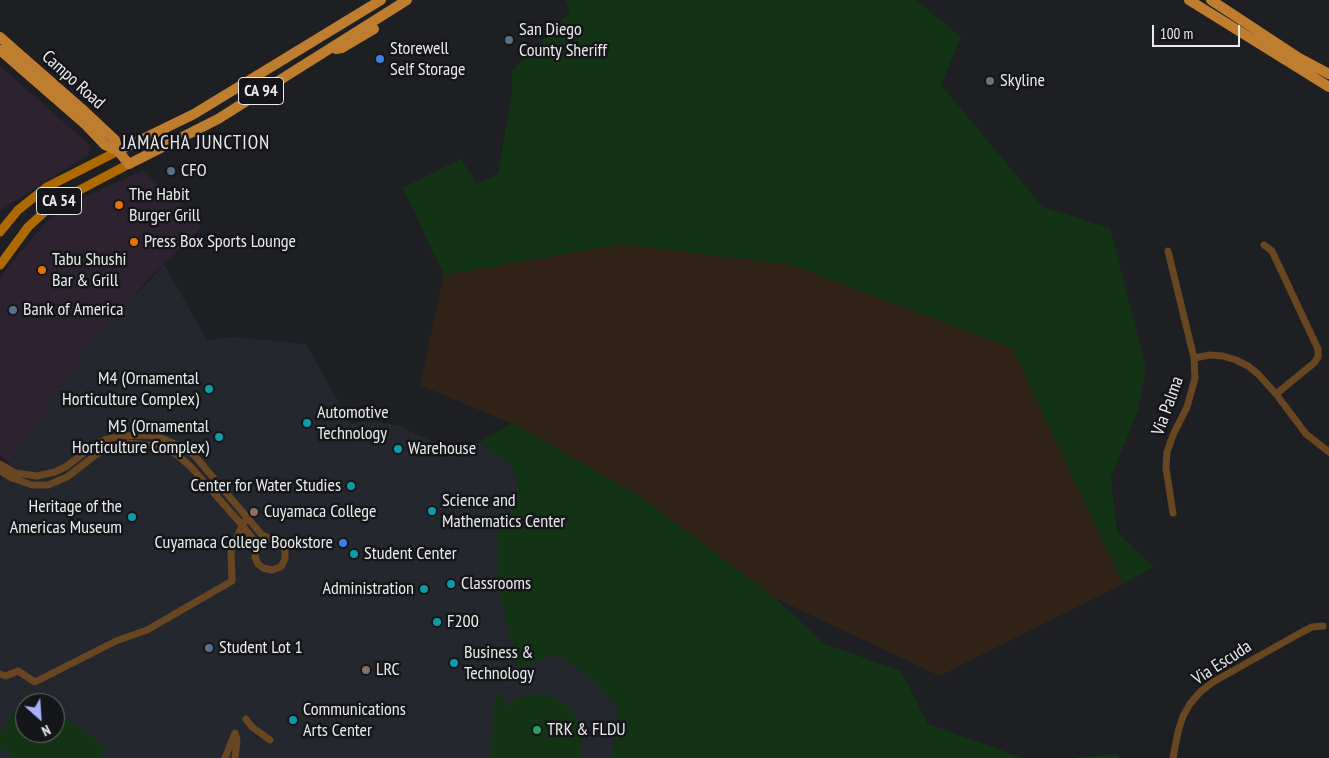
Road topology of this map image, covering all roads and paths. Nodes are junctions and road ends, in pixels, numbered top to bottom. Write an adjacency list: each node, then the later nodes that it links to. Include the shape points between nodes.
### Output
1 (381, 0): 11 (highway, CA 94, via 257,78 194,114)
2 (407, 0): 8 (highway, CA 94)
3 (1189, 0): 10 (highway)
4 (1211, 0): 9 (highway)
5 (374, 29): 8 (highway, via 342,48)
6 (0, 37): 11 (highway, Campo Road, via 115,140)
7 (0, 50): 11 (highway, Campo Road, via 105,145)
8 (323, 52): 12 (highway, CA 94, via 218,120)
9 (1329, 74)
10 (1329, 87)
11 (118, 151): 12 (highway, Campo Road); 13 (main road, CA 54, via 47,187 18,210)
12 (129, 164): 16 (main road, CA 54, via 53,204 28,227)
13 (0, 232)
14 (1264, 245): 18 (street, via 1272,251 1318,349 1314,364)
15 (1168, 252): 17 (street, Via Palma)
16 (0, 265)
17 (1194, 358): 18 (street, via 1216,355 1236,360 1253,370); 22 (street, Via Palma, via 1195,378 1191,395 1167,452 1166,468)
18 (1276, 394): 19 (street, via 1306,434)
19 (1329, 452)
20 (0, 464): 23 (street, via 15,473 37,476 67,466 104,440 121,436 159,437 194,455)
21 (0, 470): 24 (street, via 32,485 48,485 67,477 98,454 112,448 128,443 156,446 176,454 190,466)
22 (1173, 513)
23 (247, 517): 24 (street); 24 (street, via 262,535 282,544 285,559 281,567 272,570 258,564 256,544)
24 (242, 525): 26 (street, via 231,551 232,581 147,630 116,641 34,682 18,671 6,676)
25 (1323, 626): 31 (street, Via Escuda, via 1302,632 1200,692 1183,716)
26 (0, 674)
27 (246, 719): 28 (street)
28 (270, 740)
29 (225, 758): 30 (street, via 235,734)
30 (235, 758)
31 (1173, 758)

